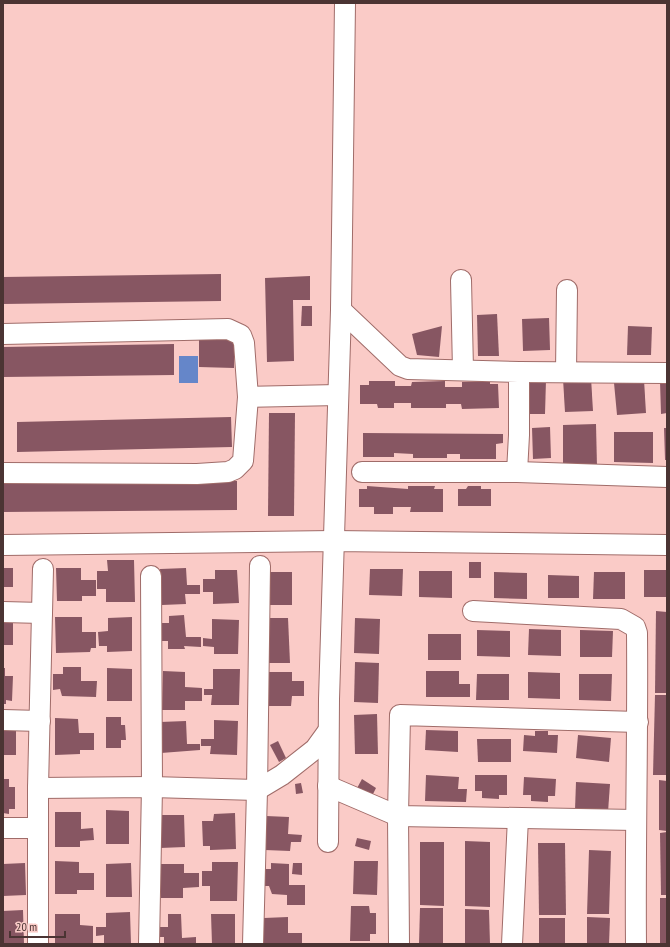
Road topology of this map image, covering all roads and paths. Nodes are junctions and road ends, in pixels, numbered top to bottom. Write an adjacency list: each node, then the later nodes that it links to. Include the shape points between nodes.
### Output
1 (345, 3): 4 (street)
2 (462, 280): 6 (street)
3 (567, 290): 8 (street)
4 (341, 310): 6 (street, via 400,366 408,369); 10 (street)
5 (3, 334): 11 (street, via 228,329 241,335 244,343)
6 (463, 370): 7 (street)
7 (519, 372): 8 (street); 13 (street, via 520,435)
8 (566, 372): 9 (street)
9 (667, 373)
10 (338, 395): 11 (street); 16 (street)
11 (248, 397): 14 (street, via 243,461 228,472)
12 (362, 472): 13 (street)
13 (517, 472): 15 (street)
14 (3, 473)
15 (667, 477)
16 (333, 542): 17 (street); 18 (street); 28 (street)
17 (3, 545)
18 (667, 545)
19 (260, 566): 32 (street)
20 (43, 569): 24 (street)
21 (152, 576): 30 (street)
22 (473, 611): 27 (street, via 622,619 635,627 638,633)
23 (3, 612): 24 (street)
24 (42, 613): 26 (street)
25 (3, 720): 26 (street)
26 (40, 721): 31 (street)
27 (638, 722): 33 (street, via 400,715); 35 (street)
28 (328, 731): 29 (street); 32 (street, via 315,749 282,775)
29 (328, 786): 33 (street); 38 (street)
30 (152, 787): 31 (street); 32 (street); 40 (street)
31 (38, 788): 37 (street)
32 (257, 790): 41 (street)
33 (398, 816): 34 (street); 42 (street)
34 (518, 818): 35 (street); 43 (street)
35 (635, 820): 44 (street)
36 (3, 828): 37 (street)
37 (38, 828): 39 (street)
38 (328, 842)
39 (38, 944)
40 (149, 944)
41 (253, 944)
42 (399, 944)
43 (512, 944)
44 (636, 944)

